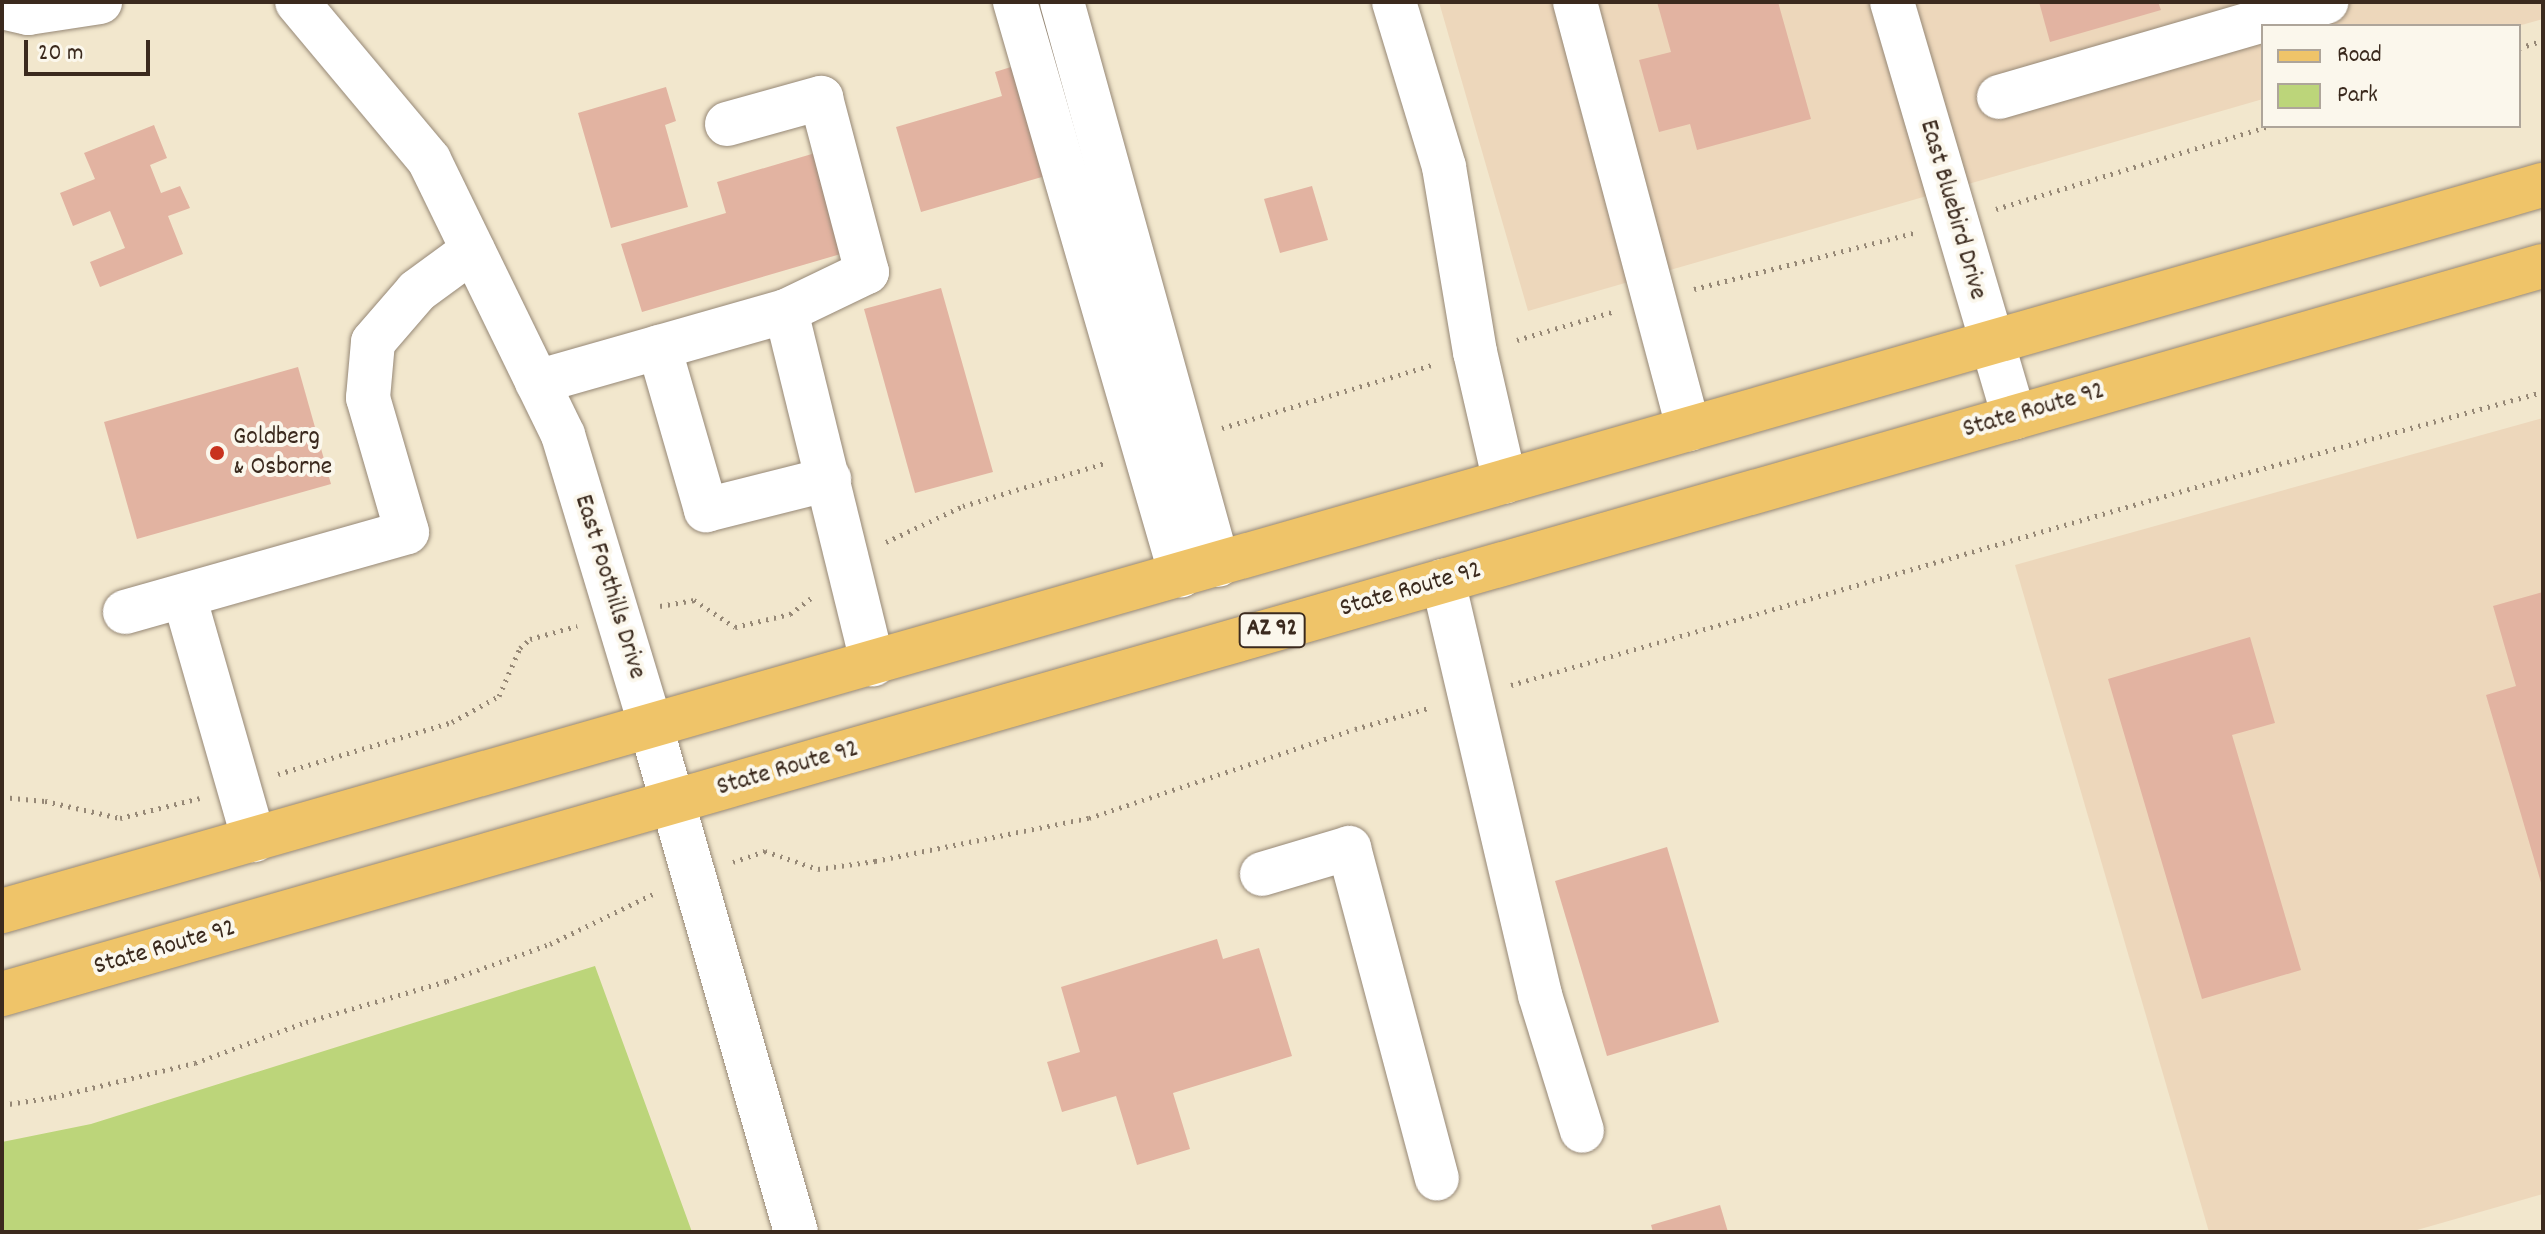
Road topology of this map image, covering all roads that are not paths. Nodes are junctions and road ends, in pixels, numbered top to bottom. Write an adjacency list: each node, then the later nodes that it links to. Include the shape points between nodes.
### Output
1 (100, 2): 9 (street, via 28,13)
2 (297, 2): 13 (street, East Foothills Drive, via 429,160)
3 (1015, 2): 23 (street)
4 (1062, 2): 23 (street)
5 (1394, 2): 22 (street, via 1444,167 1475,352)
6 (1575, 2): 20 (street)
7 (1892, 2): 16 (street, East Bluebird Drive)
8 (2327, 2): 10 (street)
9 (2, 7)
10 (1999, 97)
11 (727, 124): 15 (street, via 821,98 867,272)
12 (2543, 185): 16 (main road)
13 (473, 250): 18 (street, East Foothills Drive); 25 (street, via 417,291 373,342 368,398 407,532)
14 (2543, 266): 19 (main road, State Route 92 / AZ 92)
15 (786, 311): 17 (street); 21 (street)
16 (1991, 342): 19 (street, East Bluebird Drive); 20 (main road)
17 (659, 347): 18 (street); 21 (street, via 706,510)
18 (537, 382): 28 (street, East Foothills Drive, via 563,435)
19 (2014, 417): 24 (main road, State Route 92 / AZ 92)
20 (1689, 429): 22 (main road)
21 (829, 479): 27 (street)
22 (1505, 482): 23 (main road)
23 (1200, 570): 27 (main road)
24 (1443, 581): 29 (main road, State Route 92 / AZ 92); 34 (street, via 1540,995)
25 (184, 596): 26 (street); 30 (street)
26 (125, 612)
27 (873, 664): 28 (main road)
28 (651, 727): 29 (street, East Foothills Drive); 30 (main road)
29 (672, 803): 33 (main road, State Route 92 / AZ 92); 36 (street, East Foothills Drive)
30 (254, 840): 32 (main road)
31 (1262, 874): 35 (street, via 1349,848)
32 (2, 911)
33 (2, 994)
34 (1582, 1131)
35 (1437, 1178)
36 (796, 1232)

